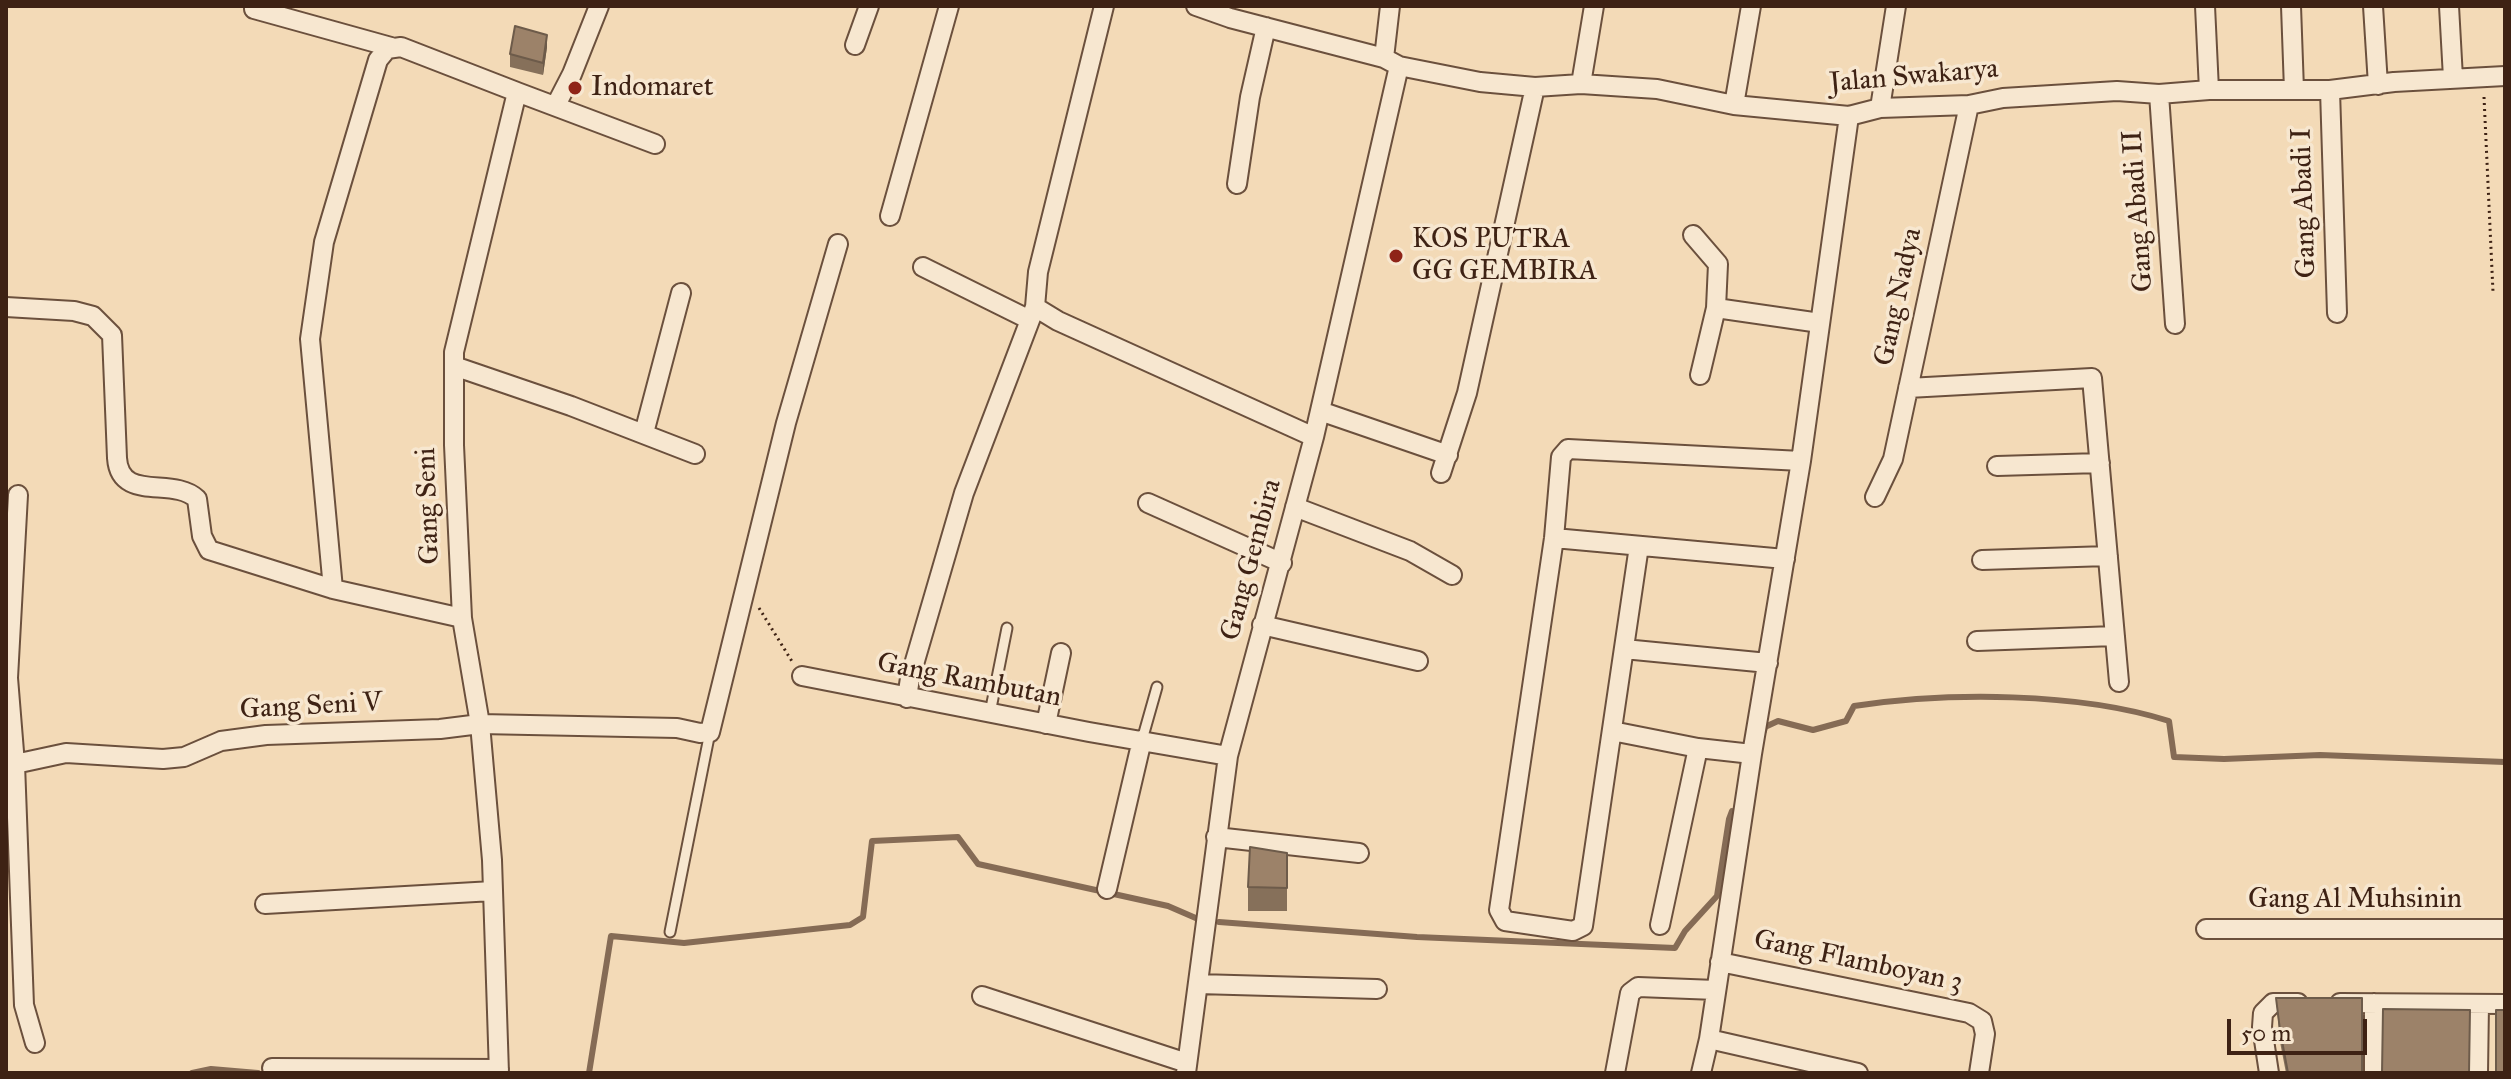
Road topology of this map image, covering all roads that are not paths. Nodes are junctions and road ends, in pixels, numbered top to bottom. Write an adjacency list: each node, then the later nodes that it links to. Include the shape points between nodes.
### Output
1 (599, 6): 29 (street)
2 (869, 6): 16 (street)
3 (949, 6): 36 (street)
4 (1104, 6): 43 (street)
5 (1196, 6): 15 (street, Jalan Swakarya)
6 (1390, 6): 18 (street, Gang Gembira)
7 (1594, 6): 21 (street)
8 (1751, 6): 30 (street)
9 (1896, 6): 32 (street)
10 (2205, 6): 24 (street)
11 (2291, 6): 25 (street)
12 (2373, 6): 22 (street)
13 (2449, 6): 20 (street)
14 (254, 9): 17 (street)
15 (1266, 27): 18 (street, Jalan Swakarya); 35 (street)
16 (855, 45)
17 (391, 47): 27 (street); 70 (street, via 378,60 324,242 310,339)
18 (1391, 62): 23 (street, Jalan Swakarya, via 1480,82); 50 (street, Gang Gembira)
19 (2505, 76): 20 (street, Jalan Swakarya)
20 (2453, 78): 22 (street, Jalan Swakarya)
21 (1581, 84): 23 (street, Jalan Swakarya); 30 (street, Jalan Swakarya, via 1657,89)
22 (2378, 85): 26 (street, Jalan Swakarya)
23 (1535, 87): 54 (street, via 1467,393)
24 (2209, 90): 25 (street, Jalan Swakarya); 28 (street, Jalan Swakarya)
25 (2294, 90): 26 (street, Jalan Swakarya)
26 (2330, 90): 44 (street, Gang Abadi I)
27 (517, 92): 29 (street); 47 (street, Gang Seni)
28 (2159, 94): 31 (street, Jalan Swakarya, via 2117,91); 46 (street, Gang Abadi II)
29 (556, 105): 34 (street)
30 (1734, 105): 33 (street, Jalan Swakarya)
31 (1969, 105): 32 (street, Jalan Swakarya); 49 (street, Gang Nadya)
32 (1880, 108): 33 (street, Jalan Swakarya)
33 (1849, 116): 45 (street)
34 (655, 144)
35 (1237, 184)
36 (890, 216)
37 (1693, 235): 42 (street, via 1718,264)
38 (838, 244): 89 (street, via 786,423)
39 (923, 267): 43 (street)
40 (681, 293): 51 (street)
41 (6, 307): 70 (street, via 93,316 112,335 118,466 129,483 194,496 209,550)
42 (1716, 308): 45 (street); 48 (street)
43 (1032, 313): 52 (street); 84 (street, via 964,493)
44 (2337, 313)
45 (1820, 323): 55 (street)
46 (2175, 324)
47 (454, 366): 51 (street); 71 (street, Gang Seni)
48 (1700, 375)
49 (1908, 388): 56 (street, via 2092,378); 59 (street, Gang Nadya, via 1893,459)
50 (1320, 411): 52 (street, Gang Gembira); 54 (street)
51 (644, 433): 53 (street)
52 (1314, 437): 61 (street, Gang Gembira)
53 (695, 454)
54 (1448, 455): 58 (street)
55 (1801, 461): 63 (street, via 1568,449 1561,457); 66 (street)
56 (2100, 463): 57 (street); 65 (street)
57 (1997, 466)
58 (1441, 473)
59 (1875, 497)
60 (1148, 503): 68 (street)
61 (1295, 507): 68 (street, Gang Gembira); 69 (street, via 1410,551)
62 (14, 508): 81 (street)
63 (1554, 538): 64 (street); 88 (street, via 1499,910 1505,921 1573,931 1583,926)
64 (1639, 546): 66 (street); 76 (street)
65 (2108, 556): 67 (street); 74 (street)
66 (1785, 559): 79 (street)
67 (1982, 560)
68 (1282, 563): 72 (street, Gang Gembira)
69 (1452, 575)
70 (333, 589): 71 (street)
71 (462, 618): 86 (street, Gang Seni)
72 (1262, 625): 78 (street); 93 (street, Gang Gembira)
73 (1007, 628): 85 (lane)
74 (2115, 636): 75 (street); 82 (street)
75 (1977, 641)
76 (1624, 649): 79 (street); 88 (street)
77 (1061, 653): 87 (street)
78 (1418, 661)
79 (1768, 663): 92 (street)
80 (802, 676): 84 (street, Gang Rambutan)
81 (7, 678): 94 (street)
82 (2119, 682)
83 (1157, 687): 90 (lane)
84 (907, 698): 85 (street, Gang Rambutan)
85 (990, 713): 87 (street, Gang Rambutan)
86 (480, 724): 89 (street, Gang Seni V); 94 (street, Gang Seni V, via 266,735 221,741 192,755 163,759 66,753); 99 (street, Gang Seni)
87 (1046, 724): 90 (street, Gang Rambutan)
88 (1612, 731): 91 (street)
89 (710, 732): 105 (lane)
90 (1142, 740): 93 (street, Gang Rambutan); 98 (street)
91 (1698, 748): 92 (street); 102 (street)
92 (1752, 754): 106 (street)
93 (1228, 756): 96 (street, Gang Gembira)
94 (11, 764): 95 (street)
95 (12, 836): 101 (street)
96 (1216, 837): 97 (street); 107 (street, Gang Gembira)
97 (1359, 853)
98 (1107, 889)
99 (493, 891): 100 (street); 119 (street, Gang Seni)
100 (265, 904)
101 (13, 925): 114 (street)
102 (1660, 925)
103 (2206, 929): 104 (street, Gang Al Muhsinin)
104 (2505, 929)
105 (670, 932)
106 (1720, 962): 109 (street); 123 (street, Gang Flamboyan 3, via 1969,1013 1982,1021 1985,1034)
107 (1198, 984): 108 (street); 118 (street, Gang Gembira)
108 (1377, 989)
109 (1716, 990): 115 (street); 120 (street, via 1638,987 1630,993)
110 (982, 996): 118 (street)
111 (2374, 1003): 112 (street); 124 (street, via 2273,1003 2263,1013 2262,1027); 125 (street)
112 (2479, 1004): 113 (street); 126 (street)
113 (2505, 1004)
114 (15, 1005): 116 (street)
115 (1709, 1039): 121 (street); 122 (street)
116 (35, 1043)
117 (272, 1068): 119 (street)
118 (1186, 1068)
119 (499, 1071)
120 (1615, 1073)
121 (1701, 1073)
122 (1858, 1073)
123 (1979, 1073)
124 (2269, 1073)
125 (2374, 1073)
126 (2478, 1073)

